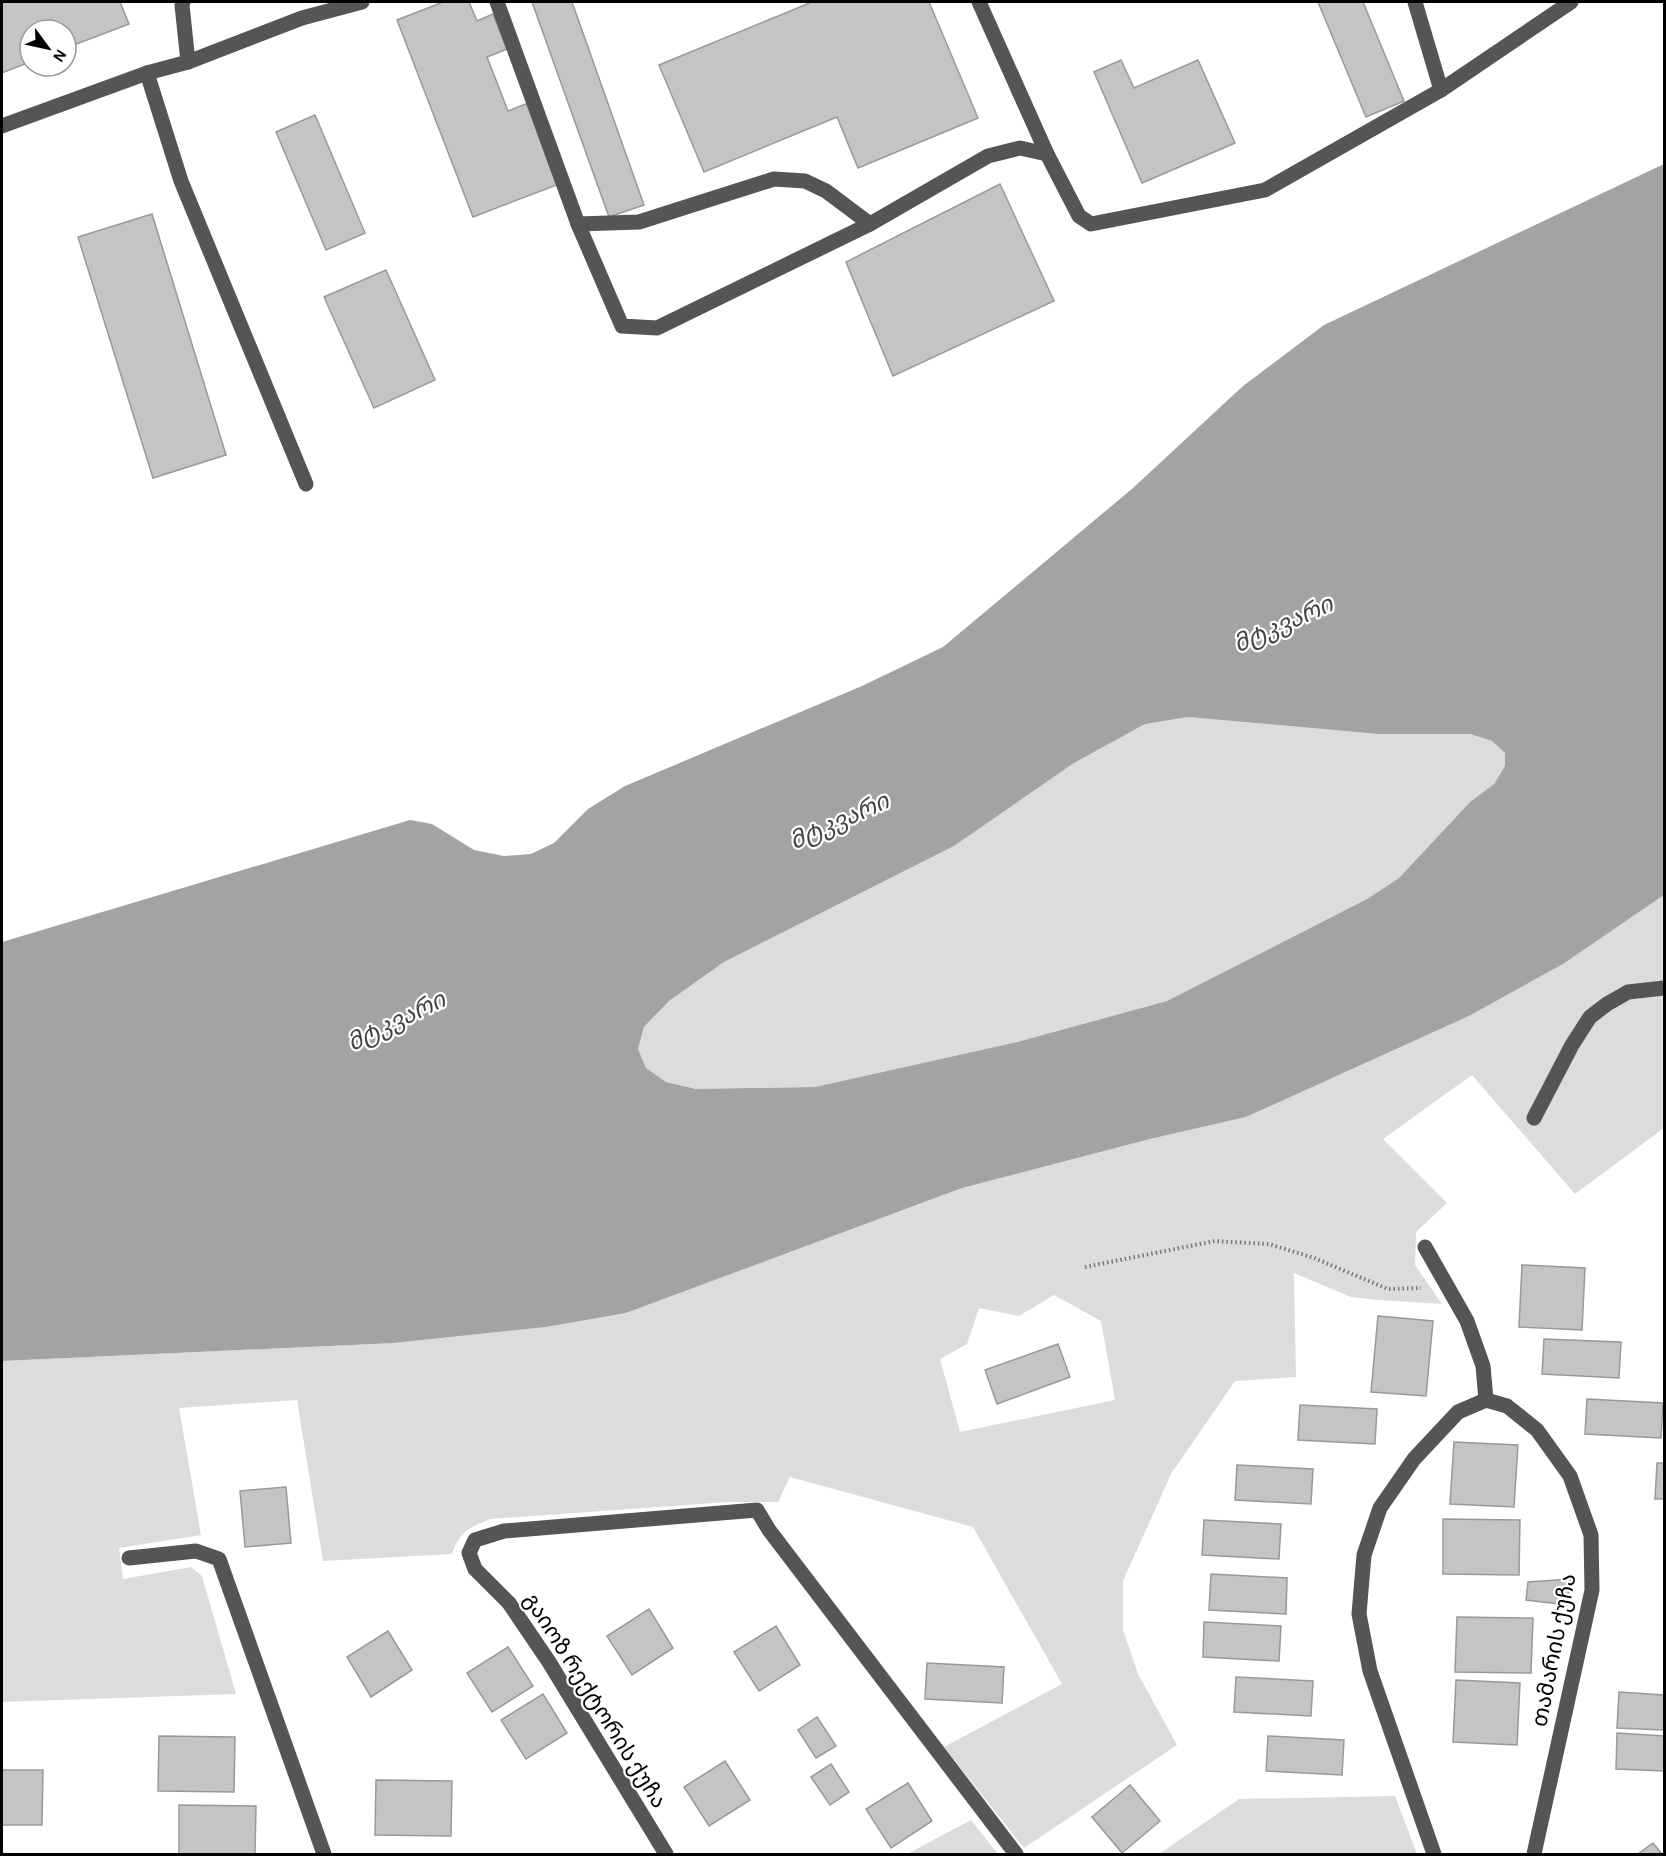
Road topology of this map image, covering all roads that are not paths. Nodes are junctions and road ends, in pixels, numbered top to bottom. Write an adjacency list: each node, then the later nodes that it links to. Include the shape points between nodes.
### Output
1 (183, 2): 7 (street)
2 (362, 2): 7 (street, via 302,18)
3 (497, 2): 12 (street)
4 (979, 2): 11 (street)
5 (1415, 2): 9 (street)
6 (1571, 2): 9 (street)
7 (189, 62): 8 (street)
8 (147, 73): 10 (street); 14 (street, via 181,181)
9 (1441, 90): 11 (street, via 1265,190 1092,224 1079,216)
10 (2, 126)
11 (1047, 154): 13 (street, via 1020,148 988,156)
12 (578, 224): 13 (street, via 639,222 774,179 805,181 826,191); 13 (street, via 622,326 657,328)
13 (870, 224)
14 (306, 484)
15 (1663, 991): 16 (street, via 1628,992 1590,1017)
16 (1534, 1118)
17 (1425, 1247): 18 (street, via 1467,1321 1484,1366)
18 (1486, 1400): 23 (street, via 1458,1412 1414,1459 1380,1508 1364,1555 1359,1614 1370,1671); 24 (street, თამარის ქუჩა, via 1507,1406 1537,1430 1570,1476 1591,1534 1592,1590)
19 (129, 1558): 20 (street, via 196,1551 219,1559)
20 (324, 1854)
21 (666, 1854): 22 (street, გაიოზ რექტორის ქუჩა, via 549,1662 509,1603 475,1569 469,1553 475,1540 504,1531 757,1510)
22 (1016, 1854)
23 (1434, 1854)
24 (1534, 1854)

